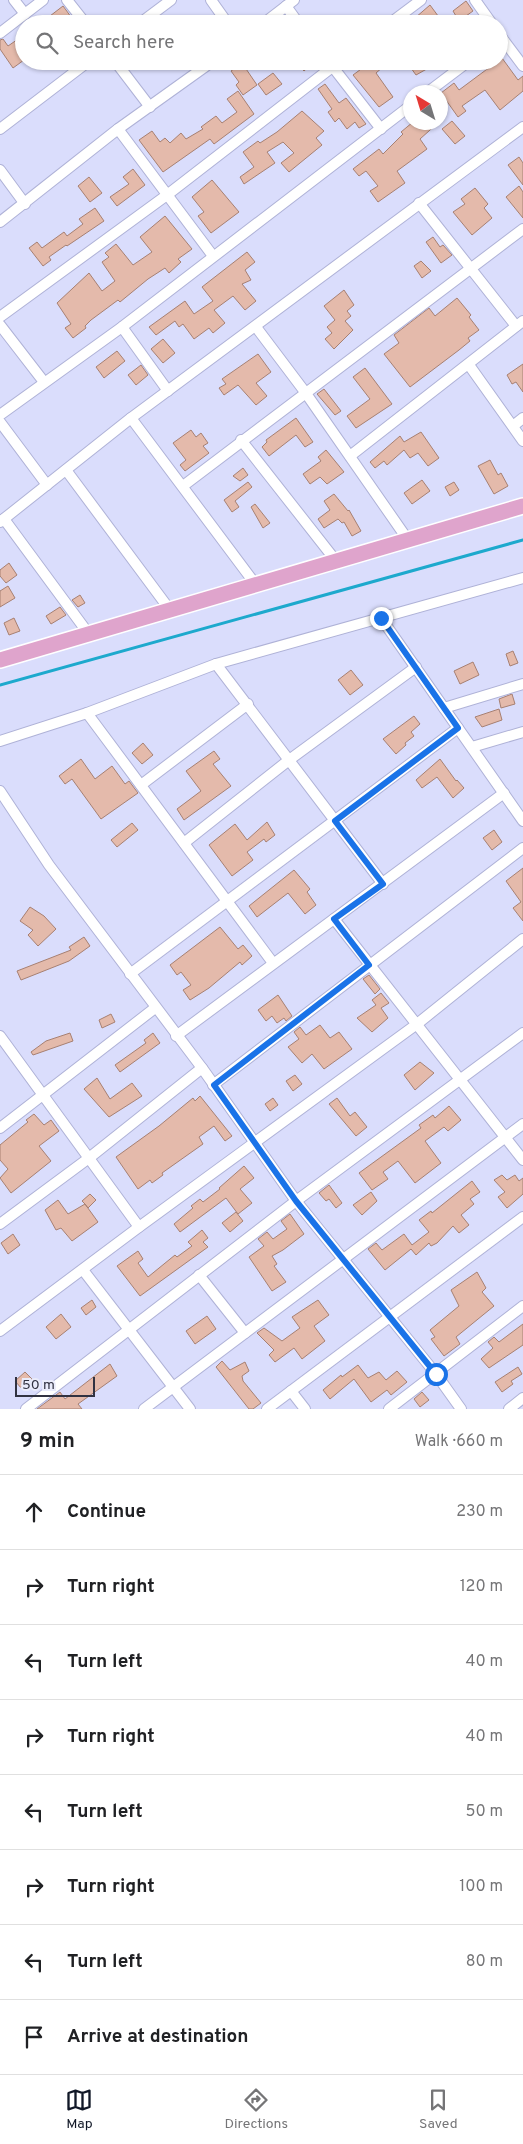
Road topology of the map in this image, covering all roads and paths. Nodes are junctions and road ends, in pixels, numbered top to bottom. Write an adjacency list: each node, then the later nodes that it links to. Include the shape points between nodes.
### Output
1 (14, 0): 9 (street)
2 (43, 0): 9 (street)
3 (67, 0): 10 (street)
4 (171, 0): 11 (street)
5 (211, 0): 12 (street)
6 (421, 0): 15 (street)
7 (475, 0): 16 (street)
8 (290, 3): 13 (street); 14 (street)
9 (25, 14)
10 (79, 15)
11 (151, 15)
12 (222, 15)
13 (275, 15)
14 (295, 15)
15 (401, 15)
16 (486, 15)
17 (15, 22): 18 (street)
18 (0, 33)
19 (508, 46): 20 (street)
20 (523, 66)
21 (77, 70): 31 (street)
22 (122, 70): 28 (street)
23 (201, 70): 28 (street)
24 (325, 70): 35 (street)
25 (339, 70): 33 (street)
26 (457, 70): 27 (street)
27 (437, 85)
28 (150, 107): 32 (street)
29 (403, 112): 33 (street)
30 (523, 127): 36 (street)
31 (0, 129)
32 (118, 129): 35 (street); 37 (street)
33 (381, 129): 40 (street)
34 (0, 170): 37 (street)
35 (167, 195): 40 (street); 42 (street)
36 (419, 203): 41 (street); 46 (street)
37 (25, 204): 38 (street)
38 (0, 222)
39 (523, 228): 41 (street)
40 (213, 256): 45 (street)
41 (471, 267): 43 (street); 50 (street)
42 (0, 317)
43 (520, 323): 47 (street)
44 (0, 326): 48 (street)
45 (122, 327): 48 (street); 49 (street)
46 (256, 327): 49 (street); 50 (street)
47 (469, 365): 55 (street); 58 (street)
48 (44, 382): 51 (street)
49 (168, 391): 52 (street)
50 (305, 392): 56 (street); 58 (street)
51 (0, 415)
52 (131, 418): 59 (street); 61 (street)
53 (523, 418): 55 (street)
54 (0, 422): 60 (street)
55 (513, 426): 57 (street)
56 (241, 440): 61 (street); 65 (street)
57 (523, 441)
58 (350, 456): 64 (street)
59 (66, 470): 60 (street); 68 (street)
60 (47, 485): 63 (street)
61 (183, 486): 67 (street)
62 (523, 506): 64 (main road)
63 (2, 520): 70 (street)
64 (408, 540): 65 (main road)
65 (336, 561): 67 (main road)
66 (523, 578): 69 (street)
67 (256, 585): 68 (main road)
68 (170, 610): 70 (main road)
69 (381, 618): 72 (street); 73 (street)
70 (88, 634): 71 (main road)
71 (0, 660)
72 (216, 664): 75 (street); 77 (street)
73 (416, 667): 76 (street); 82 (street)
74 (523, 684): 76 (street)
75 (248, 704): 82 (street); 83 (street)
76 (444, 708): 78 (street)
77 (87, 713): 80 (street); 83 (street)
78 (458, 728): 81 (street); 87 (street)
79 (523, 732): 81 (street)
80 (0, 741)
81 (472, 747): 85 (street)
82 (289, 760): 87 (street); 88 (street)
83 (141, 785): 88 (street)
84 (0, 792): 96 (street, via 49,865)
85 (504, 793): 86 (street); 90 (street)
86 (522, 818)
87 (335, 821): 90 (street); 91 (street)
88 (184, 843): 91 (street)
89 (523, 848): 95 (street)
90 (383, 884): 92 (street)
91 (227, 901): 94 (street); 96 (street)
92 (334, 919): 94 (street); 95 (street)
93 (523, 939): 98 (street)
94 (274, 963): 100 (street)
95 (369, 965): 98 (street); 104 (street)
96 (130, 974): 97 (street)
97 (155, 1008): 100 (street); 105 (street)
98 (417, 1024): 103 (street); 109 (street)
99 (523, 1033): 103 (street)
100 (176, 1036): 102 (street)
101 (0, 1037): 105 (street)
102 (202, 1068): 104 (street); 110 (street)
103 (463, 1080): 108 (street); 112 (street)
104 (214, 1085): 109 (street)
105 (43, 1095): 107 (street); 110 (street)
106 (523, 1124): 108 (street)
107 (0, 1128)
108 (505, 1137): 111 (street); 116 (street)
109 (254, 1143): 112 (street); 115 (street)
110 (89, 1158): 114 (street); 115 (street)
111 (523, 1160)
112 (296, 1201): 116 (street); 118 (street)
113 (523, 1217): 120 (street)
114 (0, 1224)
115 (139, 1227): 117 (street)
116 (342, 1259): 120 (street); 123 (street)
117 (83, 1270): 121 (street); 122 (street)
118 (199, 1275): 121 (street); 123 (street)
119 (523, 1306): 124 (street)
120 (389, 1316): 124 (street); 126 (street)
121 (130, 1328): 125 (street); 128 (street)
122 (0, 1332)
123 (244, 1333): 125 (street)
124 (436, 1374): 133 (street); 134 (street)
125 (173, 1387): 129 (street); 130 (street)
126 (291, 1391): 131 (street); 132 (street)
127 (523, 1398): 135 (street)
128 (26, 1409)
129 (144, 1409)
130 (190, 1409)
131 (267, 1409)
132 (305, 1409)
133 (388, 1409)
134 (460, 1409)
135 (509, 1409)

